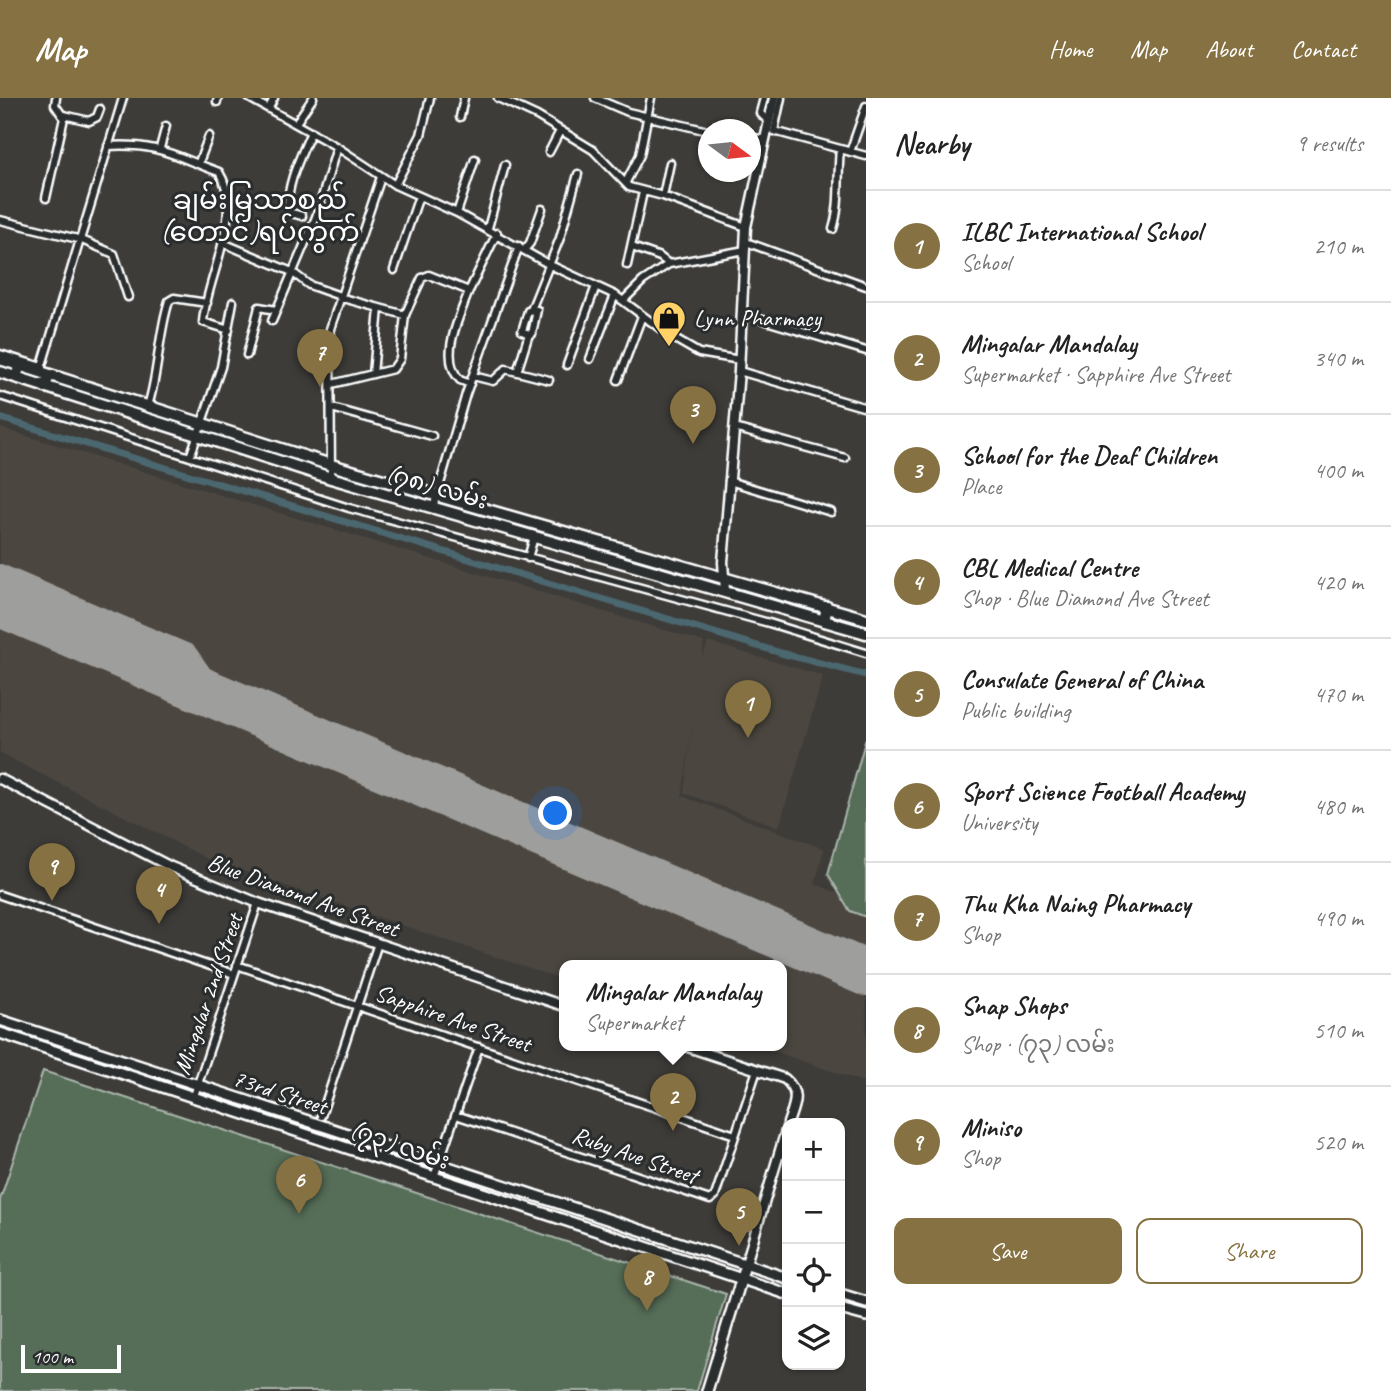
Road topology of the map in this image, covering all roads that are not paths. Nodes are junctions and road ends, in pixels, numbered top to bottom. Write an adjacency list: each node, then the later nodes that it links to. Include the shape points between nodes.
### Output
1 (56, 98): 17 (street, via 55,105)
2 (123, 98): 28 (street)
3 (248, 98): 15 (street)
4 (274, 98): 15 (street)
5 (313, 98): 21 (street)
6 (430, 98): 42 (street, via 421,135)
7 (464, 98): 18 (street)
8 (498, 98): 24 (street)
9 (595, 98): 19 (street)
10 (651, 98): 19 (street)
11 (764, 98): 20 (street, via 760,113)
12 (774, 98): 20 (street)
13 (781, 98): 31 (street, via 774,131)
14 (866, 106): 33 (street)
15 (269, 108): 21 (street)
16 (100, 109): 17 (street, via 89,121)
17 (64, 115): 46 (street)
18 (460, 117)
19 (646, 117): 23 (street); 41 (street, via 640,155)
20 (768, 121): 27 (street)
21 (296, 123): 25 (street)
22 (166, 126): 30 (street)
23 (698, 129)
24 (560, 131): 32 (street); 41 (street, via 593,150)
25 (311, 132): 29 (street); 49 (street, via 287,201 288,212)
26 (209, 136): 36 (street)
27 (763, 139): 51 (street)
28 (108, 146): 30 (street); 55 (street)
29 (337, 147): 40 (street); 64 (street, via 316,218)
30 (160, 148): 36 (street)
31 (840, 149): 33 (street); 53 (street, via 840,207)
32 (549, 152)
33 (850, 152): 34 (street)
34 (866, 156)
35 (475, 159): 48 (street)
36 (199, 162): 56 (street, via 219,172 228,191)
37 (670, 163): 45 (street)
38 (505, 165): 52 (street)
39 (578, 174): 60 (street, via 561,238)
40 (381, 177): 42 (street); 69 (street)
41 (626, 182): 43 (street)
42 (395, 185): 44 (street)
43 (643, 192): 45 (street); 58 (street)
44 (419, 196): 48 (street); 63 (street)
45 (663, 196): 51 (street)
46 (46, 198)
47 (542, 209): 59 (street, via 530,243)
48 (457, 213): 52 (street)
49 (302, 216)
50 (0, 220): 55 (street)
51 (747, 227): 57 (street)
52 (488, 228): 54 (street)
53 (833, 229)
54 (497, 233): 59 (street); 67 (street)
55 (82, 240): 70 (street, via 114,254); 89 (street)
56 (223, 243): 64 (street); 73 (street)
57 (746, 246): 61 (street); 66 (street); 76 (street)
58 (632, 247): 61 (street); 62 (street)
59 (522, 248): 60 (street); 94 (street)
60 (548, 264): 65 (street); 92 (street, via 531,310 539,313)
61 (669, 264): 71 (street)
62 (627, 265)
63 (394, 270)
64 (292, 272): 69 (street, via 309,285); 75 (street)
65 (596, 286): 68 (street); 88 (street)
66 (866, 286)
67 (469, 291): 77 (street, via 425,275); 99 (street, via 456,326 451,364 460,380)
68 (615, 295): 71 (street); 85 (street)
69 (340, 296): 74 (street); 98 (street, via 330,330)
70 (128, 297)
71 (624, 300): 78 (street)
72 (233, 302): 80 (street)
73 (207, 303): 80 (street, via 205,325); 102 (street, via 169,301)
74 (379, 309): 77 (street); 93 (street)
75 (276, 310): 79 (street); 83 (street, via 259,307)
76 (743, 314): 81 (street); 86 (street)
77 (405, 315): 93 (street, via 398,364)
78 (642, 316): 86 (street, via 699,353); 97 (street)
79 (272, 321)
80 (229, 330): 105 (street)
81 (866, 351)
82 (0, 354): 89 (street)
83 (247, 355)
84 (0, 359): 87 (main road, (၇၈) လမ်း)
85 (590, 359)
86 (740, 360): 90 (street)
87 (20, 365): 89 (main road, (၇၈) လမ်း); 95 (main road)
88 (567, 365)
89 (44, 371): 100 (main road); 102 (main road, (၇၈) လမ်း)
90 (739, 371): 104 (street); 106 (street)
91 (0, 372): 95 (main road, (၇၈) လမ်း)
92 (517, 372): 94 (street, via 502,370 493,381); 96 (street)
93 (373, 374): 98 (street)
94 (473, 376): 99 (street)
95 (16, 377): 100 (main road, (၇၈) လမ်း)
96 (549, 380)
97 (618, 380)
98 (332, 384): 103 (street)
99 (470, 384): 114 (street)
100 (45, 387): 107 (main road, (၇၈) လမ်း)
101 (0, 396): 109 (street)
102 (148, 406): 105 (main road, (၇၈) လမ်း)
103 (332, 408): 108 (street); 111 (street)
104 (863, 408)
105 (202, 423): 107 (street); 111 (main road, (၇၈) လမ်း)
106 (734, 428): 110 (street); 113 (street)
107 (198, 435): 109 (street); 112 (main road, (၇၈) လမ်း)
108 (432, 436)
109 (190, 457): 118 (street)
110 (845, 458)
111 (331, 465): 112 (street); 114 (main road, (၇၈) လမ်း)
112 (331, 478): 115 (main road, (၇၈) လမ်း)
113 (729, 481): 116 (street); 119 (street)
114 (437, 495): 115 (street); 119 (main road, (၇၈) လမ်း)
115 (433, 508): 117 (main road, (၇၈) လမ်း)
116 (831, 512)
117 (534, 537): 118 (street); 120 (main road, (၇၈) လမ်း)
118 (528, 558): 125 (street)
119 (723, 576): 120 (street); 121 (main road, (၇၈) လမ်း)
120 (725, 590): 123 (main road, (၇၈) လမ်း)
121 (827, 607): 122 (main road, (၇၈) လမ်း); 123 (main road)
122 (866, 619)
123 (824, 621): 124 (main road, (၇၈) လမ်း)
124 (866, 633)
125 (866, 653)
126 (0, 779): 128 (street, Blue Diamond Ave Street, via 171,867)
127 (0, 895): 131 (street)
128 (258, 903): 129 (street, Blue Diamond Ave Street); 130 (street, Mingalar 2nd Street)
129 (378, 943): 132 (street, Blue Diamond Ave Street); 133 (street)
130 (237, 965): 131 (street, Mingalar 2nd Street); 133 (street, Sapphire Ave Street)
131 (234, 974): 139 (street, Mingalar 2nd Street)
132 (559, 1004)
133 (358, 1006): 136 (street, Sapphire Ave Street); 142 (street)
134 (0, 1020): 139 (main road, 73rd Street)
135 (0, 1033): 140 (main road, (၇၃) လမ်း)
136 (479, 1047): 141 (street); 144 (street, Sapphire Ave Street)
137 (700, 1051): 138 (street)
138 (757, 1070): 143 (street, via 785,1079 794,1087); 144 (street, Ruby Ave Street)
139 (197, 1085): 140 (street, Mingalar 2nd Street); 146 (main road, 73rd Street)
140 (194, 1096): 147 (main road, (၇၃) လမ်း)
141 (456, 1115): 144 (street, Ruby Ave Street, via 709,1200 715,1196); 146 (street)
142 (321, 1116)
143 (790, 1118)
144 (735, 1135)
145 (782, 1145): 150 (street)
146 (438, 1164): 147 (street); 148 (main road, 73rd Street)
147 (434, 1177): 149 (main road, (၇၃) လမ်း)
148 (659, 1238): 149 (main road); 150 (main road, 73rd Street)
149 (654, 1252): 152 (main road, (၇၃) လမ်း)
150 (745, 1266): 151 (main road, 73rd Street); 152 (street)
151 (782, 1277)
152 (741, 1280): 153 (main road, (၇၃) လမ်း); 158 (main road)
153 (782, 1292)
154 (845, 1296): 155 (main road)
155 (866, 1302)
156 (845, 1310): 157 (main road)
157 (866, 1316)
158 (707, 1391)

